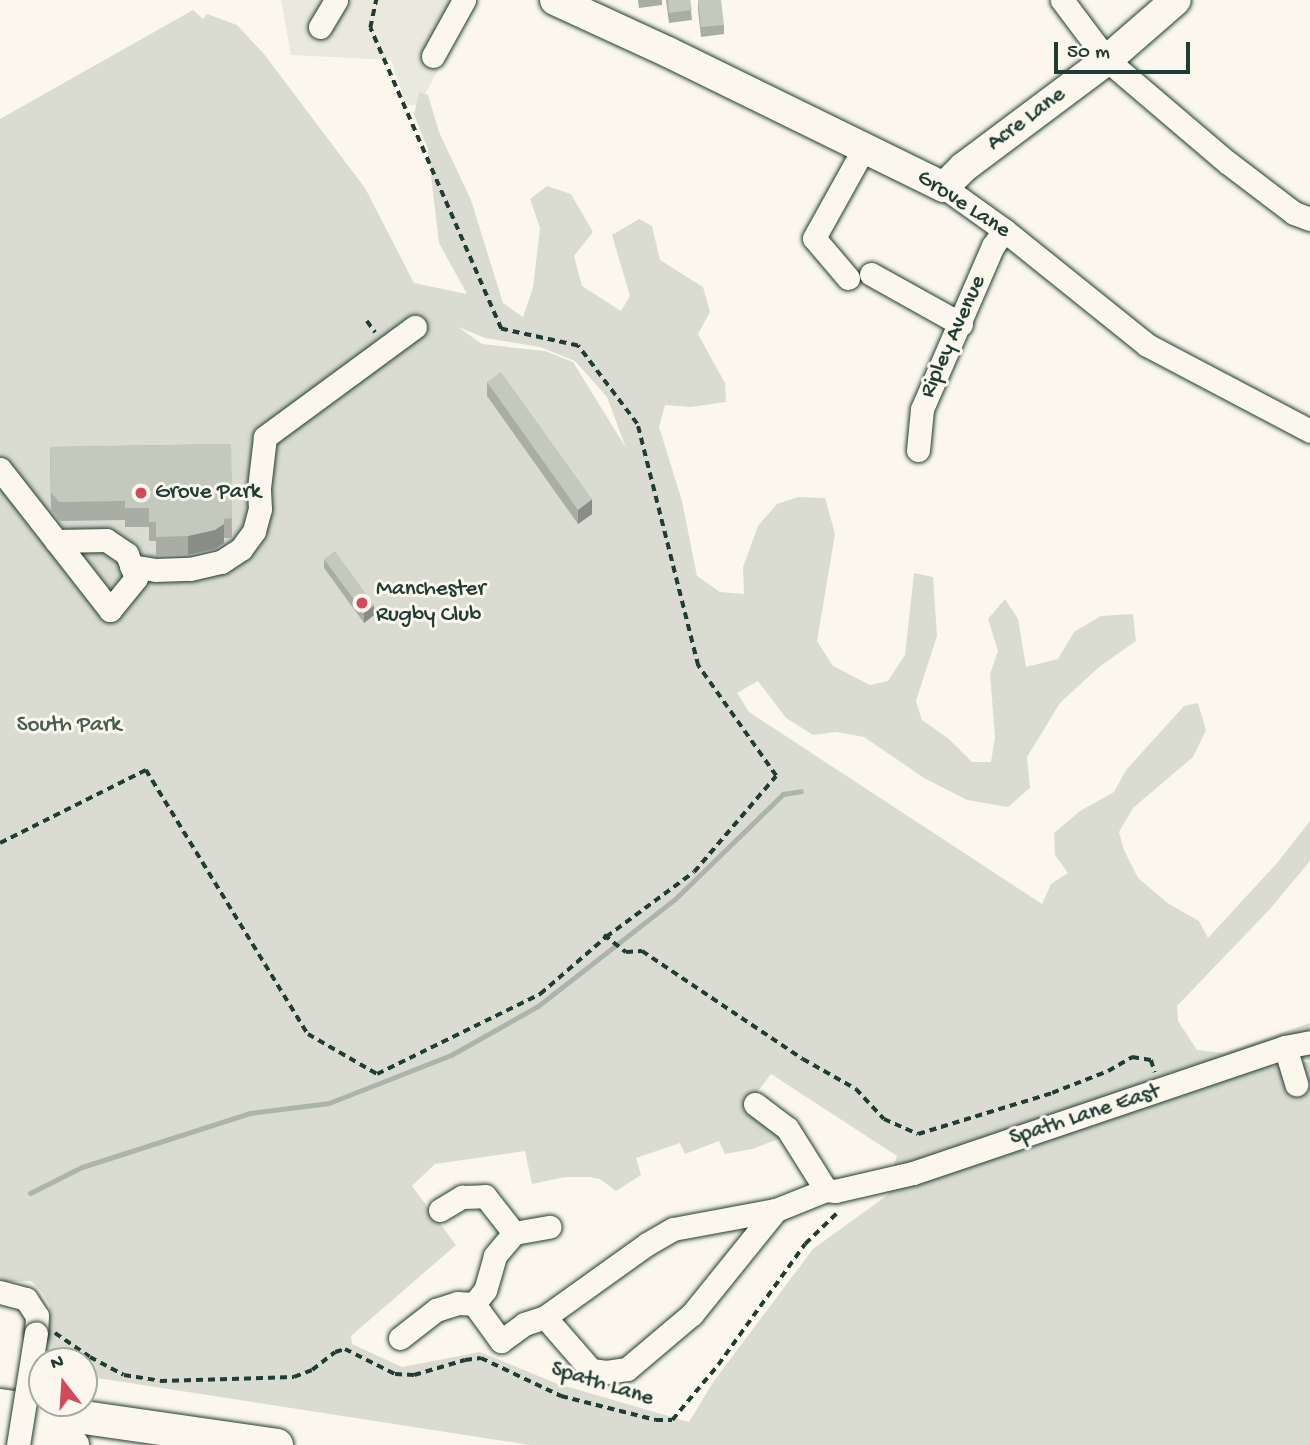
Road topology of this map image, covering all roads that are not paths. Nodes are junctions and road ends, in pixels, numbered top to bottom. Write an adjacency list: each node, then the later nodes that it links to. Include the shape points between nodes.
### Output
1 (336, 0): 6 (street)
2 (464, 0): 7 (street)
3 (555, 0): 9 (main road, Grove Lane)
4 (1062, 0): 8 (street)
5 (1176, 0): 8 (main road, Acre Lane)
6 (320, 27)
7 (433, 56)
8 (1107, 60): 10 (main road, Acre Lane); 11 (street, via 1227,162 1294,213)
9 (864, 148): 10 (main road, Grove Lane); 14 (street, via 814,238)
10 (944, 187): 12 (street, Grove Lane)
11 (1310, 219)
12 (1004, 230): 15 (street, Ripley Avenue); 17 (street, Grove Lane, via 1147,345)
13 (871, 274): 15 (street)
14 (848, 278)
15 (961, 324): 18 (street, Ripley Avenue, via 922,409)
16 (415, 327): 21 (street, via 265,437 260,509 254,531 241,549 221,562 190,569)
17 (1310, 431)
18 (918, 450)
19 (0, 470): 20 (street)
20 (56, 541): 21 (street, via 106,540 127,554); 21 (street, via 110,610 136,578)
21 (131, 566)
22 (1310, 1042): 23 (street, Spath Lane East)
23 (1286, 1047): 24 (street); 26 (street, Spath Lane East, via 913,1173)
24 (1296, 1084)
25 (755, 1104): 26 (street, via 787,1128)
26 (826, 1190): 28 (street, Spath Lane East)
27 (440, 1210): 30 (street, via 462,1196 485,1196)
28 (776, 1210): 33 (street, Spath Lane East, via 673,1229); 33 (street, via 692,1314 627,1369 591,1370)
29 (549, 1227): 30 (street)
30 (513, 1233): 32 (street, via 490,1265 485,1290)
31 (0, 1292): 41 (street, bridge, via 26,1299 37,1329)
32 (474, 1304): 33 (street, Spath Lane East, via 501,1341 524,1324); 34 (street, via 446,1305)
33 (545, 1317)
34 (400, 1338)
35 (0, 1388): 36 (highway)
36 (28, 1394)
37 (0, 1405): 39 (highway)
38 (98, 1412): 39 (highway)
39 (140, 1424): 43 (highway)
40 (0, 1434): 42 (highway)
41 (18, 1445)
42 (72, 1445)
43 (276, 1445)

